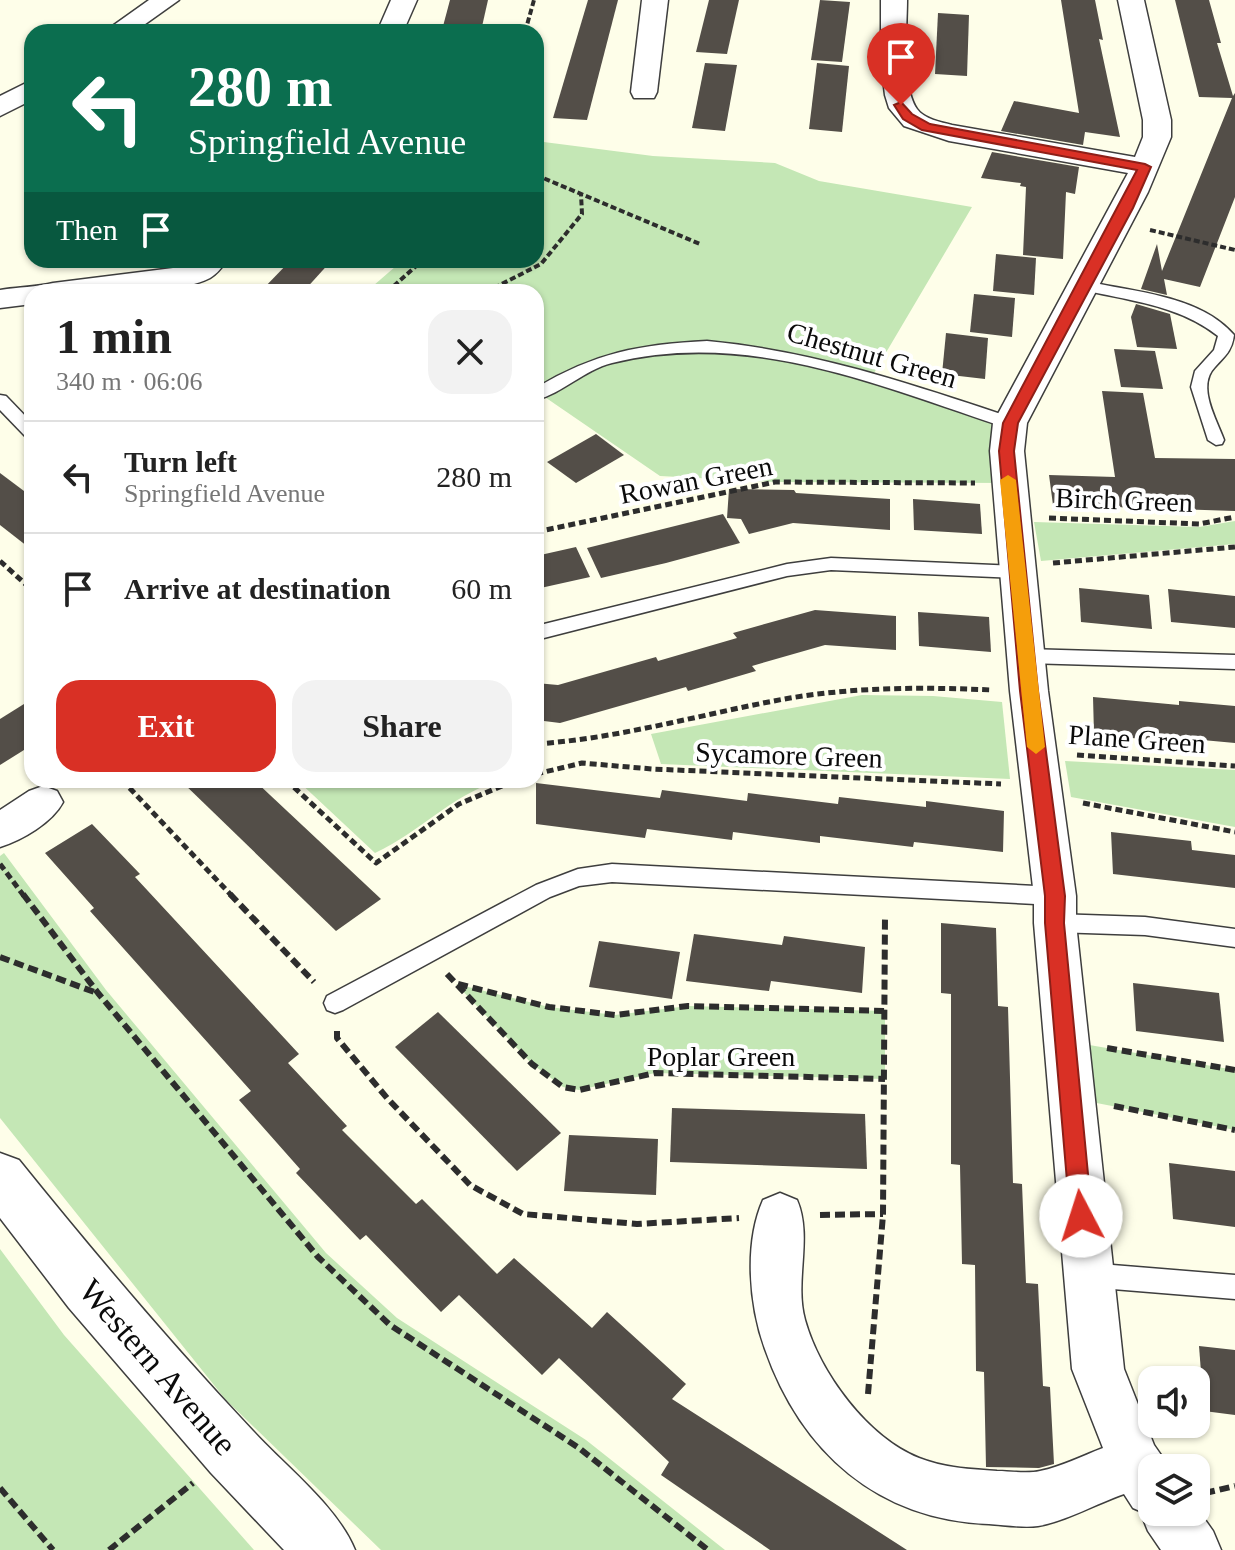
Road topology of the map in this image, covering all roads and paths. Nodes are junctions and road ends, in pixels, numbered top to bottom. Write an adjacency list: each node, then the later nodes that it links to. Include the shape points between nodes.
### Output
1 (166, 0): 7 (street)
2 (404, 0): 8 (street)
3 (534, 0): 9 (path)
4 (655, 0): 10 (street)
5 (894, 0): 13 (street, via 896,85 908,116 949,133)
6 (1131, 0): 13 (street, via 1157,120 1157,137)
7 (129, 24)
8 (394, 24)
9 (527, 24)
10 (644, 92)
11 (24, 93): 12 (street)
12 (0, 108)
13 (1145, 167): 16 (street)
14 (544, 178): 15 (path)
15 (581, 194): 17 (path); 19 (path, via 582,214)
16 (1118, 223): 18 (path); 26 (street)
17 (700, 244)
18 (1235, 250)
19 (544, 260)
20 (204, 268): 23 (street, via 185,276)
21 (414, 268): 24 (path)
22 (533, 268): 25 (path)
23 (119, 284)
24 (396, 284)
25 (502, 284)
26 (1085, 286): 31 (street); 33 (lane, via 1188,310 1211,320 1226,335 1220,358 1202,372 1198,387)
27 (24, 296): 28 (street)
28 (0, 299)
29 (544, 391): 31 (lane, Chestnut Green, via 605,359 683,344 716,346 836,367)
30 (0, 400): 32 (lane)
31 (1010, 423): 34 (street)
32 (24, 425)
33 (1216, 440)
34 (1010, 500): 35 (path, Birch Green, via 1199,524); 36 (path, Rowan Green, via 775,482); 39 (street)
35 (1235, 517)
36 (544, 530)
37 (1235, 547): 39 (path, Birch Green)
38 (0, 561): 40 (path)
39 (1017, 567): 41 (lane, via 831,564 787,570); 43 (street)
40 (24, 583)
41 (544, 631)
42 (1235, 662): 43 (lane)
43 (1028, 673): 44 (path, Sycamore Green, via 787,698 617,735); 47 (street)
44 (544, 744)
45 (1235, 766): 47 (path, Plane Green)
46 (544, 772): 47 (path, Sycamore Green, via 582,763)
47 (1040, 779): 53 (path, via 1072,801); 56 (street)
48 (130, 788): 62 (path)
49 (295, 788): 50 (path, via 376,863 447,809)
50 (488, 788)
51 (43, 802): 52 (street)
52 (0, 831)
53 (1235, 832)
54 (0, 864): 61 (path)
55 (885, 887): 56 (lane); 58 (lane, via 612,873 543,891); 63 (path)
56 (1055, 910): 57 (lane); 64 (street)
57 (1235, 938)
58 (428, 952): 60 (path, Poplar Green); 62 (lane)
59 (0, 957): 61 (path)
60 (456, 984): 63 (path, Poplar Green, via 549,1007 615,1015 688,1006); 66 (path, Poplar Green, via 532,1064 563,1087 579,1090 655,1073)
61 (98, 993): 85 (path, via 318,1257 390,1325 579,1448)
62 (335, 1003): 71 (path, via 337,1038 387,1098 470,1185 523,1214 637,1224)
63 (885, 1011): 66 (path)
64 (1066, 1041): 65 (path); 67 (street)
65 (1235, 1070)
66 (885, 1079): 70 (path)
67 (1071, 1098): 68 (path); 72 (street)
68 (1235, 1130)
69 (0, 1177): 74 (street, Western Avenue, via 88,1289)
70 (883, 1214): 71 (path); 75 (path, via 879,1322)
71 (780, 1216): 75 (street, via 779,1318 796,1365 824,1411)
72 (1086, 1275): 73 (lane); 76 (street, via 1098,1369)
73 (1235, 1287)
74 (232, 1452): 83 (path); 84 (street, Western Avenue)
75 (860, 1452): 77 (street, via 906,1481 960,1496 1038,1499)
76 (1138, 1464)
77 (1138, 1477)
78 (1235, 1486): 80 (path)
79 (0, 1488): 82 (path)
80 (1210, 1492)
81 (1177, 1526): 86 (street)
82 (53, 1550)
83 (109, 1550)
84 (325, 1550)
85 (708, 1550)
86 (1194, 1550)

